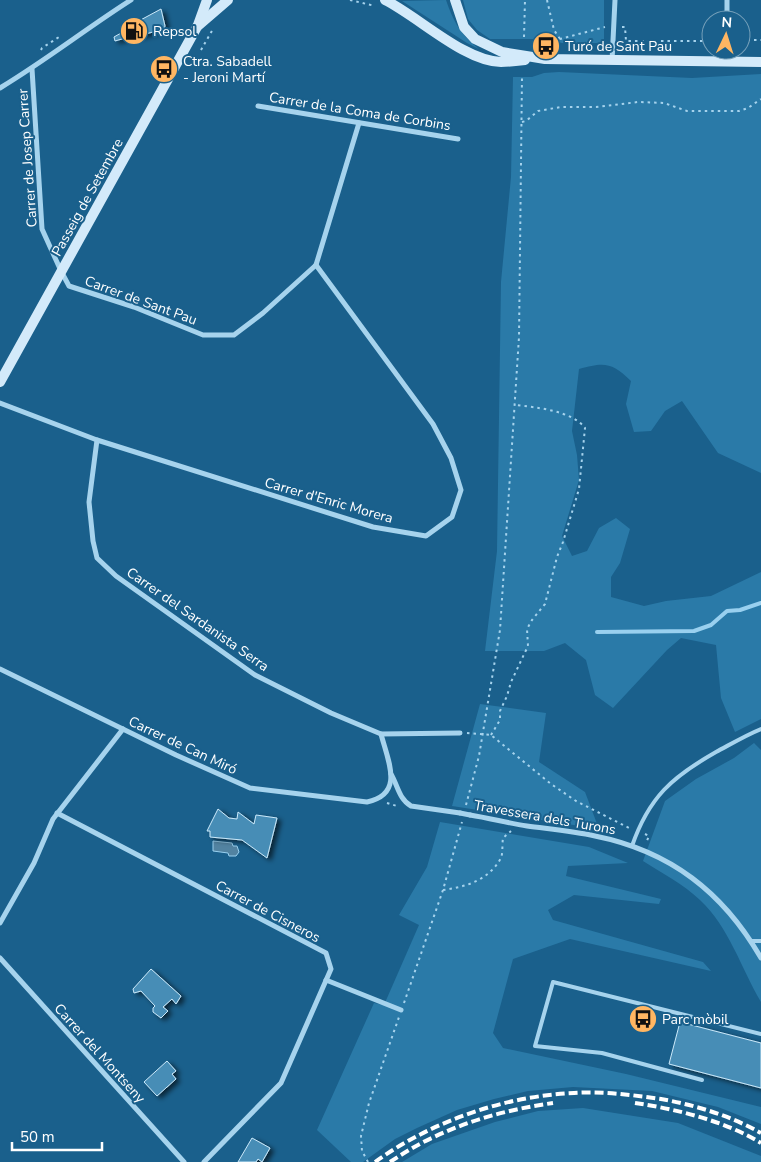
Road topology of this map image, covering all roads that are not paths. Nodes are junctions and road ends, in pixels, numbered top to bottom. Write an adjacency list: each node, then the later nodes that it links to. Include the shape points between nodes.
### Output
1 (131, 0): 11 (street)
2 (207, 0): 7 (street, Passeig de Setembre)
3 (228, 0): 7 (street, Passeig de Setembre)
4 (385, 0): 8 (street, via 482,59 500,62)
5 (455, 0): 8 (street, via 464,27 475,38 502,52)
6 (615, 0): 9 (street)
7 (198, 25): 17 (street, Passeig de Setembre)
8 (539, 59): 9 (street)
9 (612, 60): 10 (street)
10 (761, 62)
11 (32, 69): 12 (street); 17 (street, Carrer de Josep Carrer, via 42,229)
12 (0, 88)
13 (258, 106): 14 (street, Carrer de la Coma de Corbins)
14 (359, 123): 15 (street, Carrer de la Coma de Corbins); 16 (street)
15 (458, 139)
16 (316, 265): 17 (street, Carrer de Sant Pau, via 234,335 203,335 134,307 69,286); 20 (street, Carrer d'Enric Morera, via 433,424 451,458 461,490 452,517 426,536 374,527)
17 (61, 271): 18 (street, Passeig de Setembre)
18 (0, 382)
19 (0, 403): 20 (street, Carrer d'Enric Morera)
20 (96, 440): 25 (street, Carrer del Sardanista Serra, via 89,502 97,558 116,576 256,675)
21 (0, 669): 22 (street, Carrer de Can Miró)
22 (123, 729): 26 (street, Carrer de Can Miró, via 250,788 367,802 386,794); 27 (street)
23 (761, 729): 28 (lane, via 728,745 674,779 652,805)
24 (460, 733): 25 (street, Carrer del Sardanista Serra)
25 (381, 734): 26 (street)
26 (391, 774): 28 (street, Travessera dels Turons, bridge, via 399,793 411,806 594,836)
27 (57, 813): 29 (street); 34 (street, Carrer de Cisneros, via 326,953 331,969)
28 (632, 846): 30 (street, Travessera dels Turons, via 668,862 693,878 718,900)
29 (0, 924)
30 (751, 941): 31 (lane); 33 (street, Travessera dels Turons)
31 (761, 941)
32 (0, 958): 38 (street, Carrer del Montseny)
33 (761, 958)
34 (326, 980): 35 (street); 39 (street, Carrer de Cisneros, via 281,1083)
35 (401, 1010)
36 (761, 1034): 37 (lane, via 553,982 535,1046 602,1053)
37 (702, 1080)
38 (184, 1162)
39 (204, 1162)

